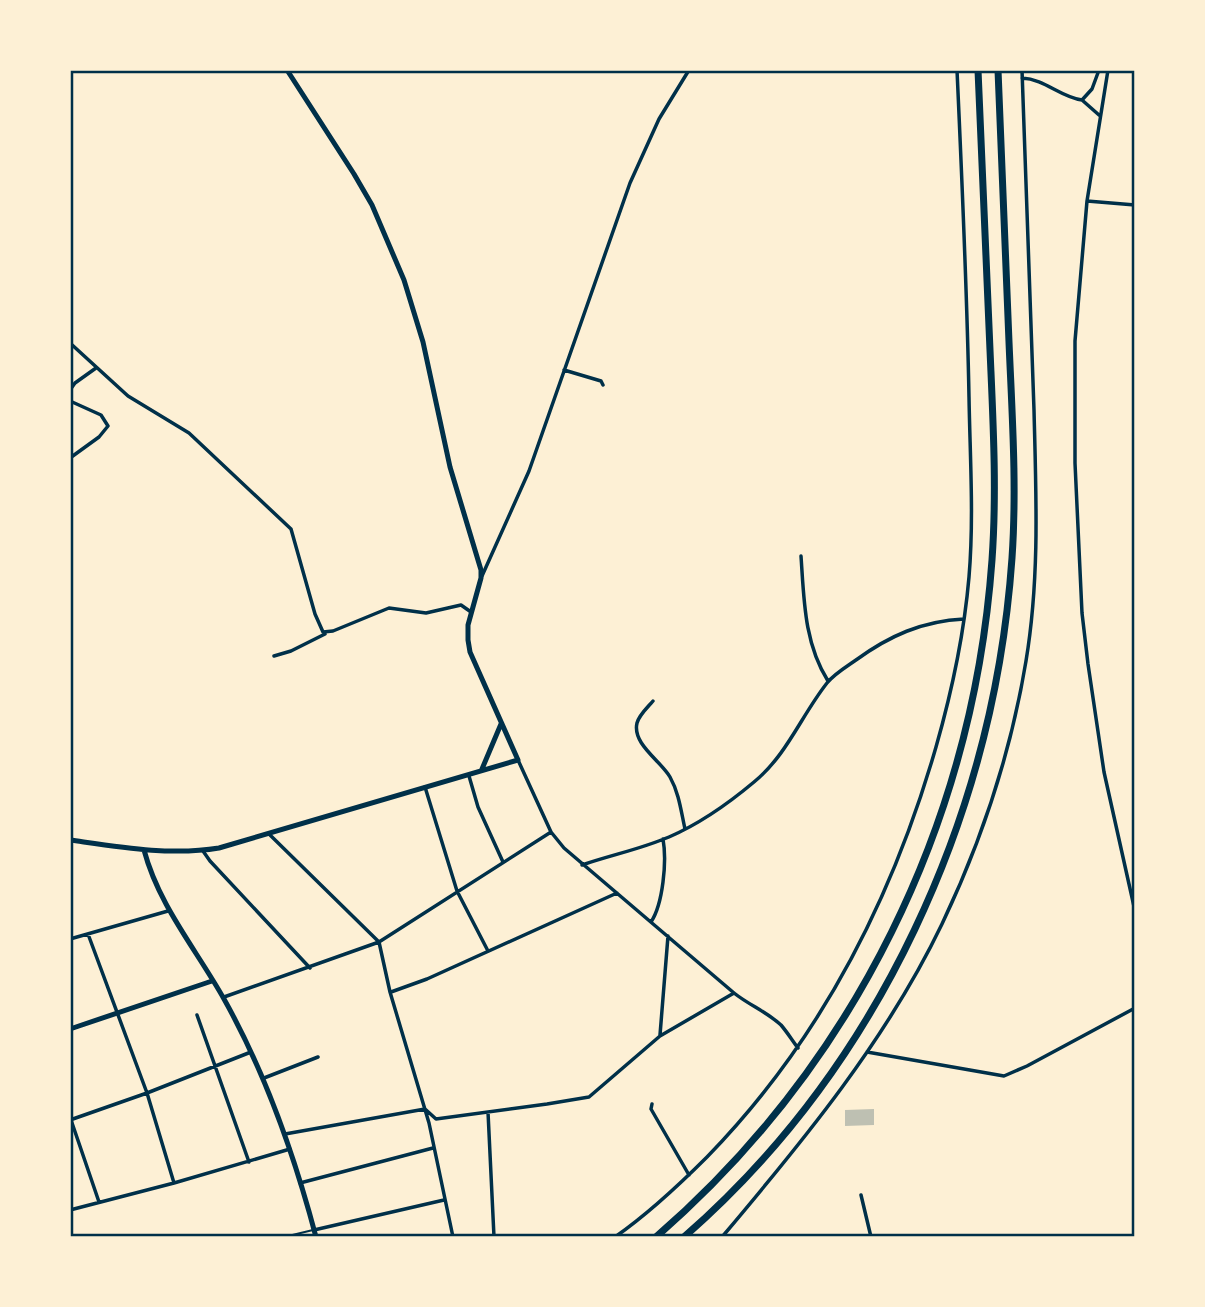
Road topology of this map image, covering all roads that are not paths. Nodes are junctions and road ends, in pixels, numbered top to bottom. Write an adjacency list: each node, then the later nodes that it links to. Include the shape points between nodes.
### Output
1 (287, 70): 22 (street, via 354,174 404,281)
2 (689, 70): 16 (street, via 659,119 630,183)
3 (957, 70): 24 (street, via 971,471)
4 (978, 70): 93 (highway, via 994,517 980,662 960,751 903,909 842,1023 767,1125 705,1193)
5 (998, 70): 94 (highway, via 1014,519 1001,658 979,759 920,917 856,1036 783,1135)
6 (1022, 70): 9 (street)
7 (1099, 70): 10 (street)
8 (1108, 70): 11 (street)
9 (1022, 78): 10 (street); 65 (street, via 1037,520 1026,659 1004,764 983,829 942,925)
10 (1082, 100): 11 (street)
11 (1100, 116): 12 (street)
12 (1087, 201): 13 (street); 46 (street, via 1075,341 1082,613 1104,772)
13 (1135, 205)
14 (70, 343): 15 (street)
15 (96, 368): 18 (street); 25 (street, via 144,407 189,433 290,529 314,614 320,630)
16 (564, 370): 17 (street); 22 (street, via 529,471)
17 (603, 385)
18 (70, 390)
19 (70, 401): 20 (street, via 102,415 108,426)
20 (70, 458)
21 (801, 556): 27 (street, via 812,648)
22 (481, 578): 23 (street)
23 (471, 612): 25 (street, via 461,605 426,613 394,607); 29 (street, via 467,631 470,652)
24 (964, 619): 27 (street, via 909,629 876,645); 63 (street, via 956,670 916,814 887,888 842,979)
25 (327, 633): 26 (street)
26 (274, 656)
27 (828, 681): 34 (street, via 770,767 743,792)
28 (653, 701): 34 (street, via 638,720 638,733 674,784)
29 (502, 723): 30 (street); 31 (street)
30 (518, 760): 31 (street); 35 (street)
31 (482, 769): 32 (street)
32 (468, 774): 33 (street); 41 (street)
33 (425, 787): 36 (street); 43 (street)
34 (685, 829): 37 (street)
35 (551, 832): 41 (street); 42 (street)
36 (270, 834): 40 (street); 51 (street)
37 (663, 839): 42 (street); 47 (street, via 659,904)
38 (70, 840): 39 (street)
39 (144, 850): 40 (street); 45 (street)
40 (203, 850): 53 (street)
41 (503, 862): 43 (street)
42 (582, 865): 44 (street)
43 (457, 891): 51 (street); 52 (street)
44 (617, 893): 47 (street); 52 (street)
45 (168, 911): 48 (street); 54 (street)
46 (1135, 911)
47 (651, 923): 49 (street)
48 (88, 934): 50 (street); 59 (street)
49 (668, 936): 56 (street); 62 (street)
50 (70, 939)
51 (379, 942): 53 (street); 55 (street)
52 (488, 951): 55 (street)
53 (310, 968): 57 (street)
54 (212, 981): 57 (street); 59 (street)
55 (390, 992): 71 (street)
56 (734, 993): 62 (street); 63 (street, via 782,1027)
57 (223, 997): 64 (street)
58 (1135, 1008): 65 (street, via 1004,1076)
59 (117, 1012): 61 (street); 69 (street)
60 (197, 1015): 67 (street)
61 (70, 1029)
62 (660, 1036): 72 (street, via 589,1097)
63 (798, 1048): 80 (street, via 765,1093)
64 (251, 1052): 67 (street); 68 (street)
65 (867, 1052): 95 (street)
66 (318, 1057): 68 (street)
67 (216, 1067): 69 (street); 79 (street)
68 (264, 1078): 76 (street)
69 (146, 1093): 73 (street); 82 (street)
70 (652, 1104): 80 (street)
71 (425, 1109): 74 (street); 75 (street); 76 (street)
72 (488, 1112): 74 (street); 91 (street)
73 (70, 1119): 85 (street)
74 (436, 1119): 75 (street)
75 (429, 1123): 77 (street)
76 (285, 1134): 78 (street)
77 (433, 1148): 81 (street); 84 (street)
78 (290, 1149): 79 (street); 81 (street)
79 (249, 1162): 82 (street)
80 (689, 1175): 92 (street)
81 (300, 1183): 87 (street)
82 (174, 1184): 85 (street)
83 (861, 1195): 96 (street)
84 (444, 1200): 87 (street); 90 (street)
85 (99, 1202): 86 (street)
86 (70, 1210)
87 (314, 1230): 88 (lane); 89 (street)
88 (284, 1237)
89 (316, 1237)
90 (453, 1237)
91 (495, 1237)
92 (615, 1237)
93 (656, 1237)
94 (684, 1237)
95 (722, 1237)
96 (871, 1237)

